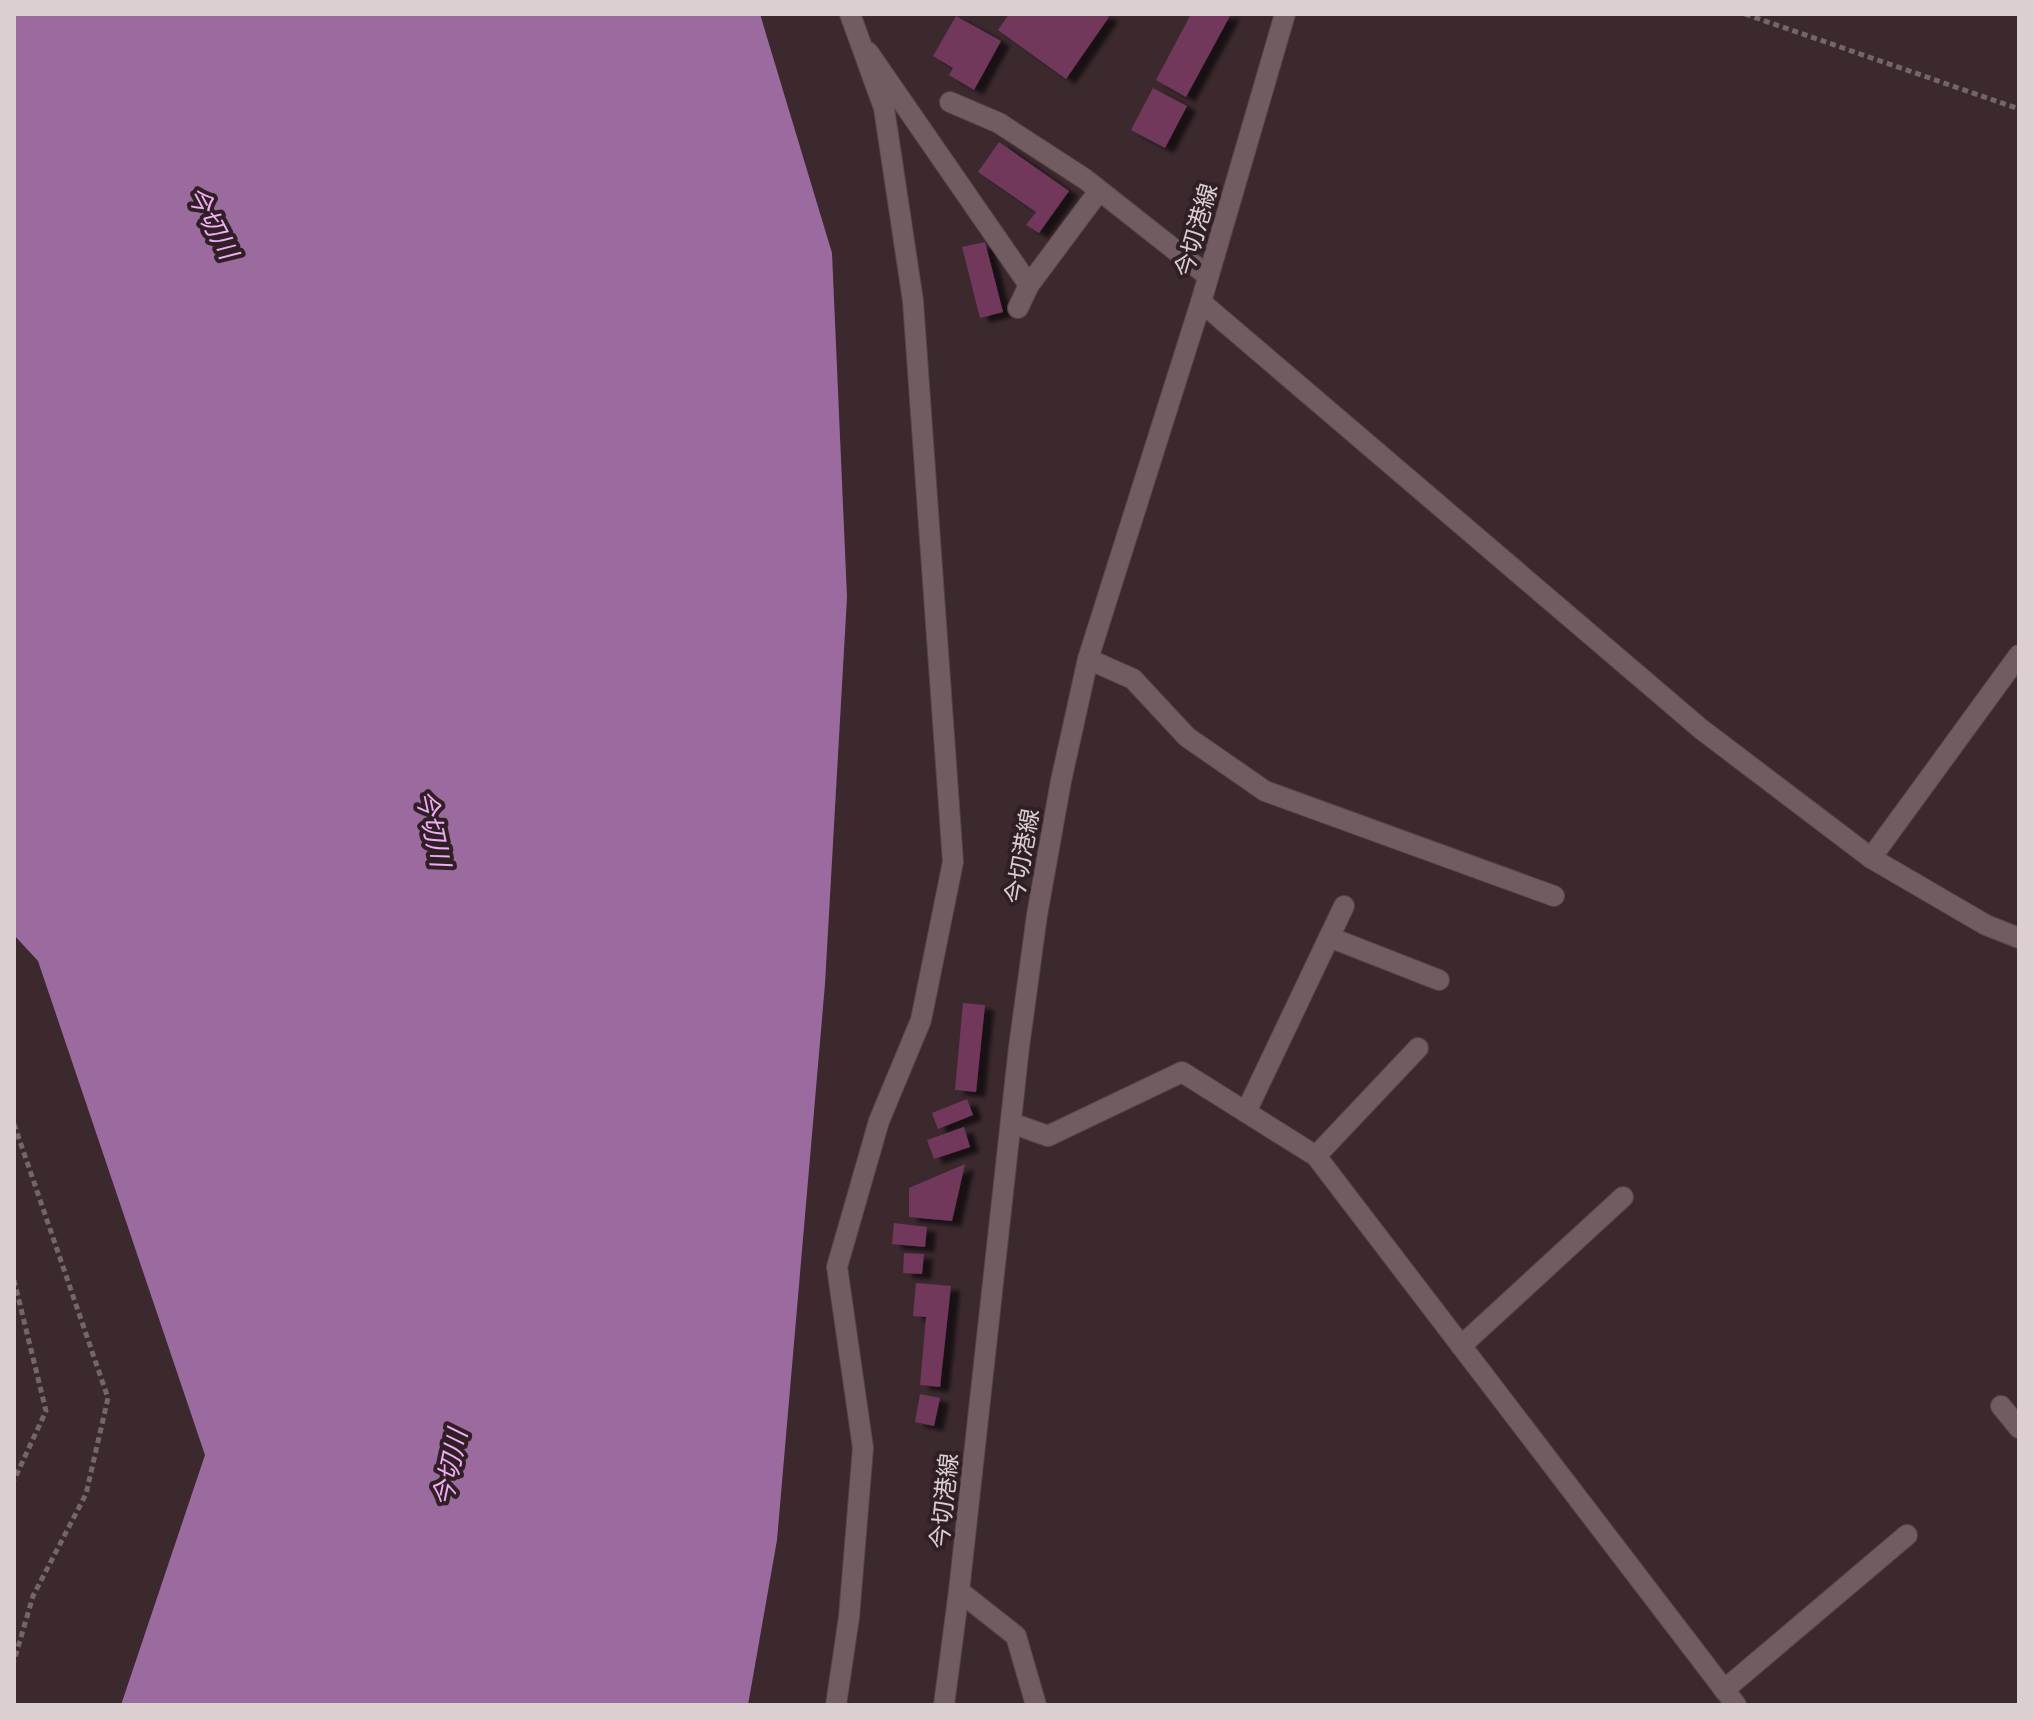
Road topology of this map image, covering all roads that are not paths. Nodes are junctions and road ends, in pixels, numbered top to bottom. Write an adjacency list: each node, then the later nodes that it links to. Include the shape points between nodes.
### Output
1 (850, 14): 3 (street)
2 (1285, 14): 6 (street, 今切港線)
3 (860, 41): 7 (street); 29 (street, via 884,108 913,301 953,862 921,1020 879,1121 837,1267 863,1448)
4 (950, 102): 5 (street, via 999,123)
5 (1099, 191): 6 (street); 7 (street)
6 (1208, 276): 8 (street, 今切港線)
7 (1029, 285): 9 (street)
8 (1201, 302): 11 (street, 今切港線); 12 (street, via 1701,729)
9 (1018, 308)
10 (2019, 655): 12 (street)
11 (1088, 659): 13 (street, via 1133,679 1187,737 1265,791); 20 (street, 今切港線, via 1037,915)
12 (1871, 858): 16 (street, via 1986,925)
13 (1554, 896)
14 (1344, 906): 15 (street)
15 (1329, 937): 17 (street); 19 (street)
16 (2019, 938)
17 (1439, 980)
18 (1418, 1048): 21 (street)
19 (1246, 1112): 20 (street, via 1182,1072 1048,1136); 21 (street)
20 (1011, 1123): 27 (street, 今切港線)
21 (1316, 1156): 23 (street)
22 (1623, 1197): 23 (street)
23 (1461, 1346): 28 (street)
24 (2001, 1406): 25 (street)
25 (2019, 1428)
26 (1907, 1535): 28 (street)
27 (959, 1591): 30 (street, 今切港線); 31 (street, via 1016,1636)
28 (1730, 1698)
29 (836, 1705)
30 (944, 1705)
31 (1036, 1705)

